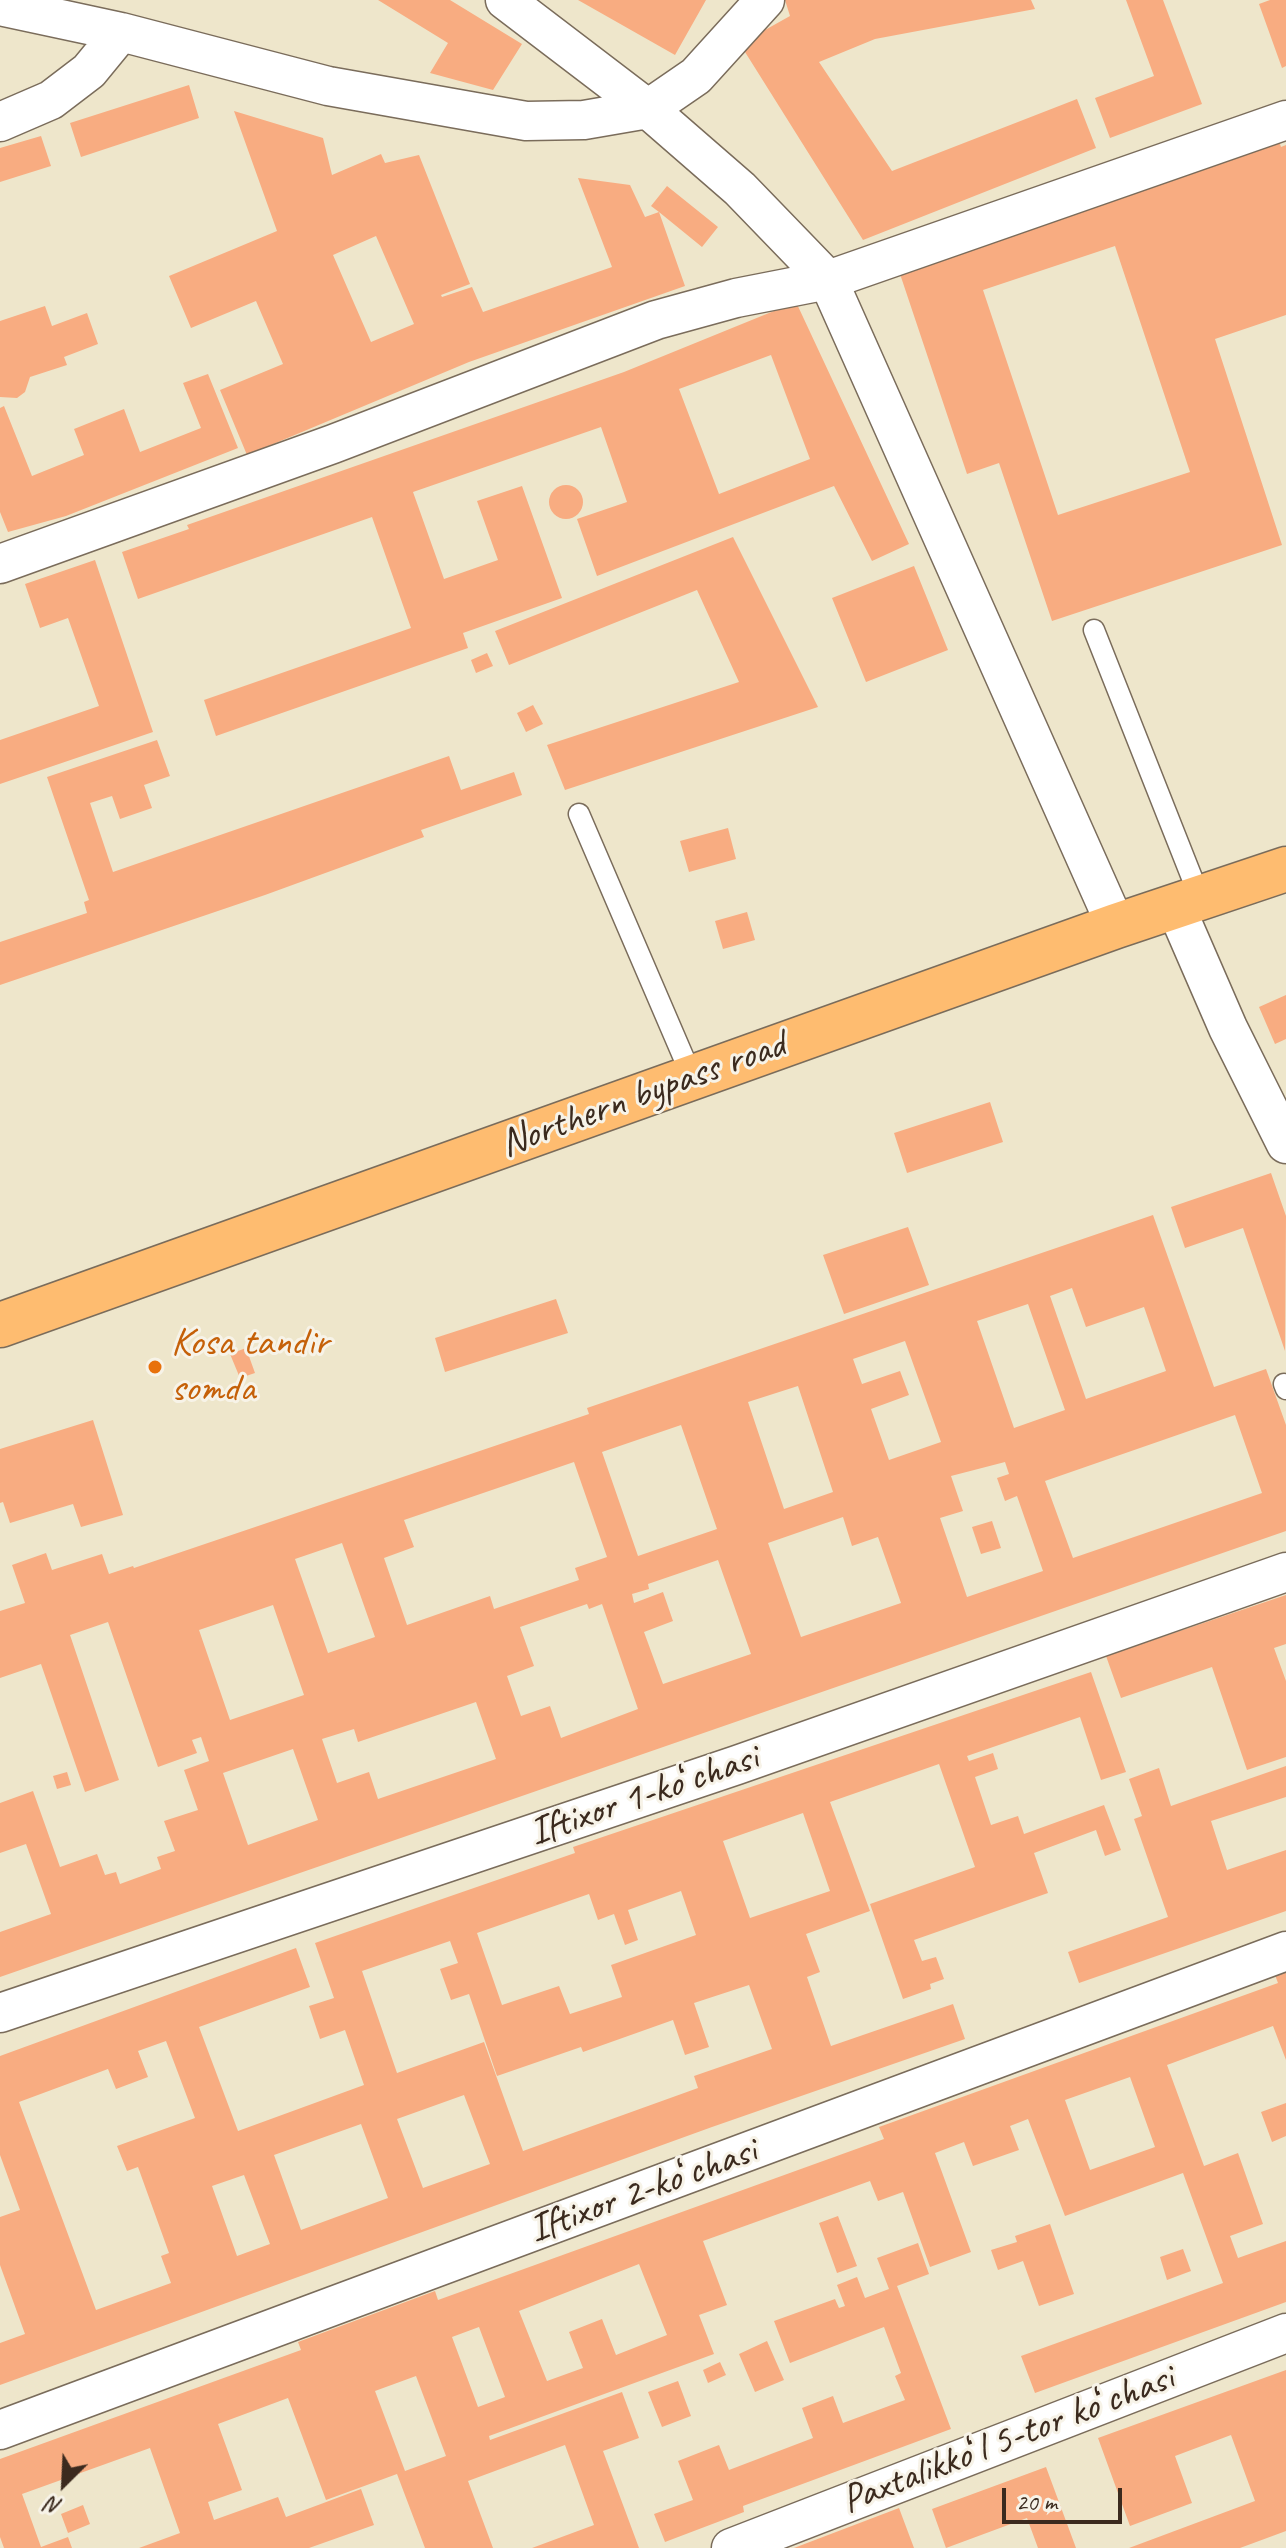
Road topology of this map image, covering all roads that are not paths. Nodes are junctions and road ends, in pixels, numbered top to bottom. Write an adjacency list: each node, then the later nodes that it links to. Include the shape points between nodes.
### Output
1 (505, 0): 5 (street)
2 (765, 0): 5 (street, via 696,76)
3 (0, 6): 4 (street)
4 (121, 32): 5 (street, via 328,86 526,121 584,120); 7 (street, via 89,71 63,91)
5 (648, 109): 8 (street, via 740,189)
6 (1286, 120): 8 (street)
7 (0, 122)
8 (828, 280): 9 (street, via 656,320); 14 (street)
9 (0, 564)
10 (1094, 630): 13 (lane)
11 (579, 814): 15 (lane)
12 (1286, 869): 13 (main road, Northern bypass road)
13 (1187, 902): 14 (main road, Northern bypass road); 16 (street, via 1228,1028)
14 (1116, 926): 15 (main road, Northern bypass road)
15 (692, 1077): 17 (main road, Northern bypass road)
16 (1286, 1144)
17 (0, 1325)
18 (1286, 1572): 20 (street, Iftixor 1-koʻchasi, via 737,1765)
19 (1286, 1951): 22 (street, Iftixor 2-koʻchasi)
20 (0, 2013)
21 (1286, 2333): 23 (street, Paxtalikkoʻl 5-tor koʻchasi)
22 (0, 2430)
23 (731, 2548)

